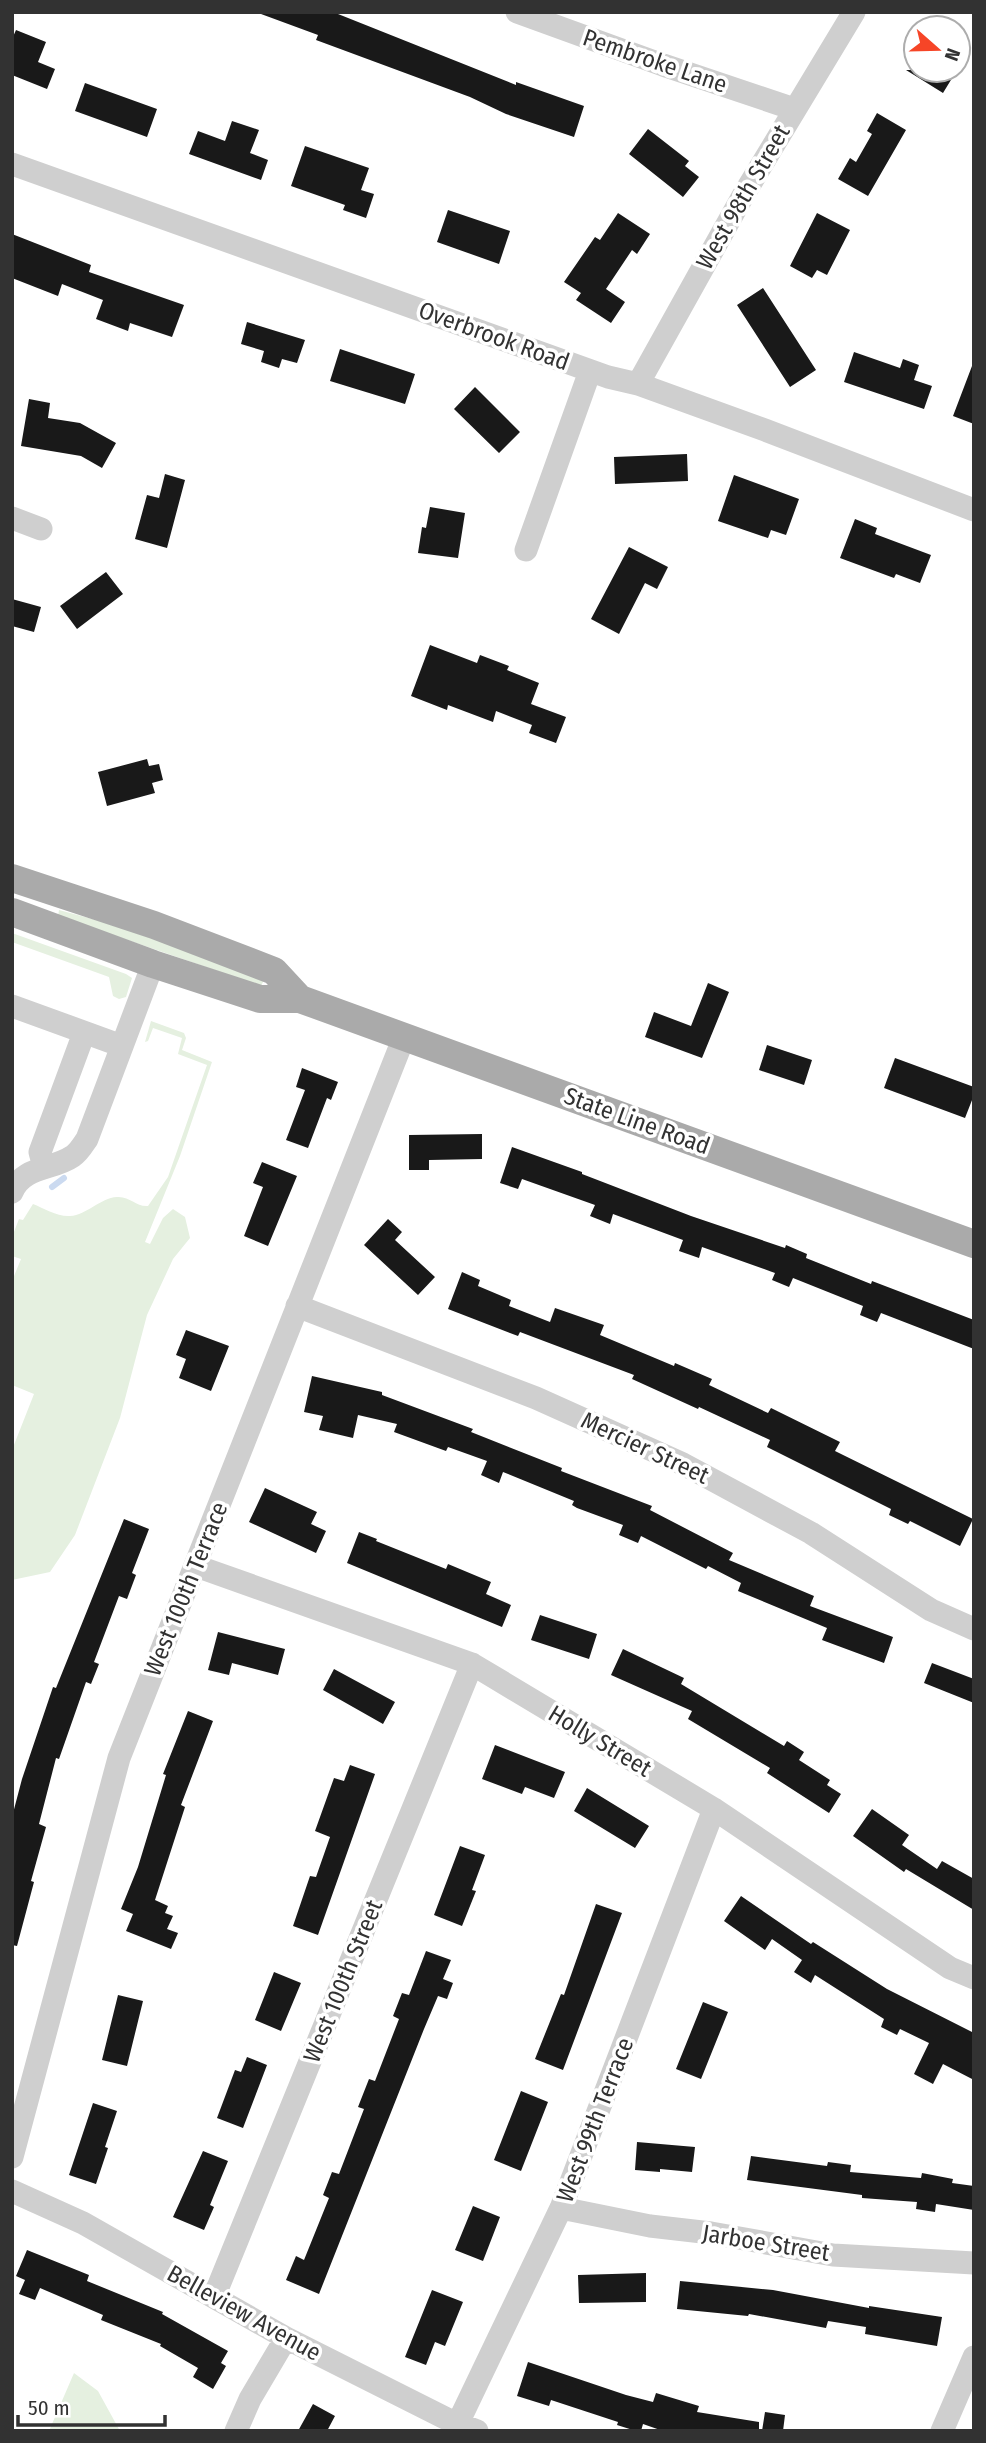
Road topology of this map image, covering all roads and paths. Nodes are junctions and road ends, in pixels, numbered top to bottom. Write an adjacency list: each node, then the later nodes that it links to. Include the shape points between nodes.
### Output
1 (517, 12): 3 (street, Pembroke Lane)
2 (854, 12): 3 (street, West 98th Street)
3 (794, 109): 6 (street, West 98th Street)
4 (12, 164): 5 (street, Overbrook Road)
5 (590, 371): 6 (street, Overbrook Road); 10 (street)
6 (638, 384): 7 (street, Overbrook Road)
7 (974, 510)
8 (12, 519): 9 (street)
9 (41, 529)
10 (526, 550)
11 (12, 878): 14 (main road, State Line Road, via 274,971)
12 (12, 912): 13 (main road, State Line Road)
13 (153, 964): 14 (main road, State Line Road, via 260,999); 18 (street)
14 (300, 999): 17 (main road, State Line Road)
15 (12, 1006): 16 (street)
16 (85, 1033): 18 (street); 19 (street, via 40,1152)
17 (404, 1037): 21 (main road, State Line Road); 22 (street, West 100th Terrace)
18 (122, 1046): 19 (street, via 87,1139 71,1157)
19 (44, 1167): 20 (street)
20 (13, 1188)
21 (974, 1244)
22 (297, 1306): 23 (street, West 100th Terrace); 24 (street, Mercier Street, via 536,1398 682,1464 811,1533 931,1610)
23 (196, 1566): 25 (street, Holly Street); 28 (street, West 100th Terrace, via 119,1758)
24 (974, 1629)
25 (472, 1664): 26 (street, Holly Street); 32 (street, West 100th Street)
26 (714, 1809): 27 (street, Holly Street, via 950,1968); 30 (street, West 99th Terrace)
27 (974, 1978)
28 (12, 2157)
29 (12, 2191): 32 (street, Belleview Avenue, via 83,2223)
30 (561, 2208): 31 (street, Jarboe Street, via 650,2227 833,2255); 35 (street, West 99th Terrace)
31 (974, 2263)
32 (214, 2297): 33 (street, Belleview Avenue)
33 (286, 2338): 35 (street, Belleview Avenue); 36 (street)
34 (974, 2357): 37 (street)
35 (467, 2427)
36 (236, 2431)
37 (942, 2431)

